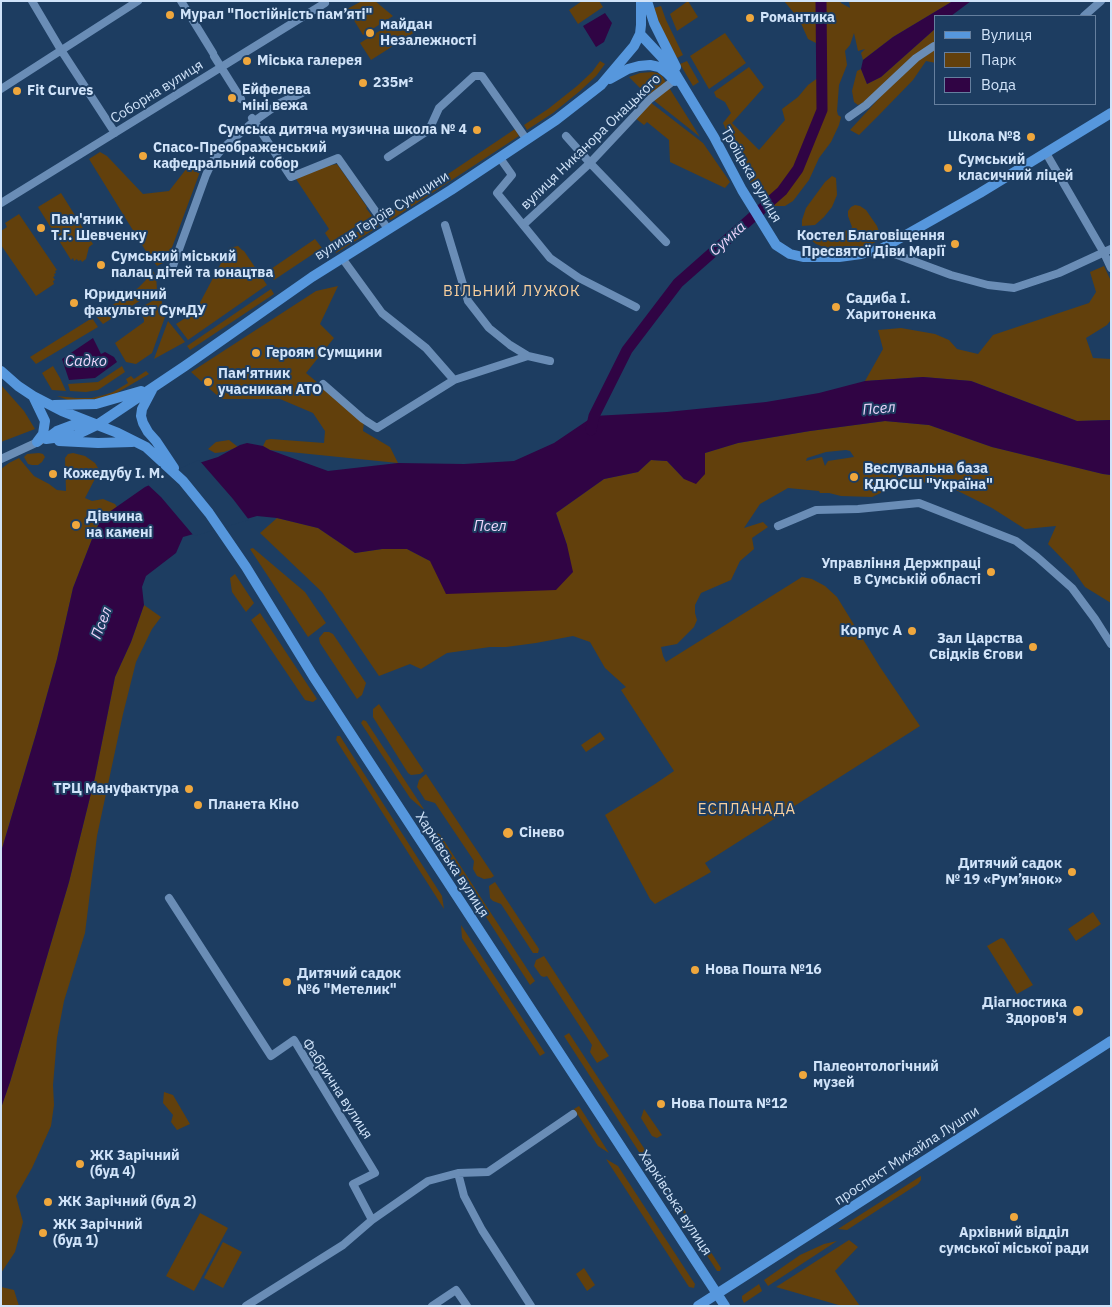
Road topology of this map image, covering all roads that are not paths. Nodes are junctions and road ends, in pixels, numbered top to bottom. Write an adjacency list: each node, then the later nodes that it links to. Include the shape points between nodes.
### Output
1 (27, 1): 2 (street)
2 (31, 1): 12 (street)
3 (138, 1): 12 (street)
4 (181, 1): 13 (street)
5 (641, 1): 10 (main road, вулиця Героїв Сумщини)
6 (647, 1): 17 (main road)
7 (1101, 1): 9 (street)
8 (325, 2): 13 (street, Соборна вулиця)
9 (1085, 15)
10 (640, 34): 14 (main road, Троїцька вулиця, via 672,68); 15 (main road, вулиця Героїв Сумщини, via 627,55)
11 (934, 46): 21 (street)
12 (61, 50): 16 (street); 23 (street)
13 (221, 67): 19 (street); 23 (street, Соборна вулиця)
14 (676, 79): 15 (main road, via 659,67 650,65 628,69); 17 (main road, Троїцька вулиця); 29 (street, вулиця Никанора Онацького, via 650,99)
15 (601, 84): 25 (main road, вулиця Героїв Сумщини)
16 (1, 89)
17 (686, 91): 35 (main road, Троїцька вулиця, via 776,245 790,254 803,257 839,257)
18 (302, 93): 22 (street)
19 (241, 99)
20 (1111, 112): 26 (main road, Троїцька вулиця)
21 (849, 117)
22 (253, 120): 33 (street, via 291,177 338,158); 38 (street, via 212,160)
23 (115, 133): 30 (street, Соборна вулиця)
24 (566, 136): 29 (street)
25 (526, 140): 27 (street, via 482,76 474,76 439,108 429,130); 28 (main road, вулиця Героїв Сумщини)
26 (1046, 153): 35 (main road, Троїцька вулиця); 36 (street)
27 (388, 157)
28 (500, 158): 32 (street, via 512,175 497,193); 33 (main road, вулиця Героїв Сумщини)
29 (590, 163): 32 (street, вулиця Никанора Онацького); 34 (street)
30 (1, 203)
31 (445, 225): 41 (street, via 468,302 489,328)
32 (523, 225): 40 (street, via 550,258 579,278)
33 (388, 229): 37 (main road, вулиця Героїв Сумщини)
34 (666, 242)
35 (881, 248): 36 (street, via 951,275 1014,288)
36 (1107, 251): 39 (street)
37 (342, 258): 44 (street, via 382,313 426,348); 46 (main road, вулиця Героїв Сумщини)
38 (173, 266)
39 (1111, 268)
40 (636, 307)
41 (528, 356): 42 (street); 44 (street)
42 (550, 361)
43 (1, 371): 47 (main road, Харківська вулиця)
44 (454, 380): 45 (street, via 378,428)
45 (323, 384)
46 (154, 387): 48 (main road, via 96,404); 49 (main road, вулиця Героїв Сумщини); 53 (main road, via 142,409 142,422)
47 (33, 396): 48 (main road, Харківська вулиця); 50 (main road, via 45,421)
48 (51, 405): 49 (main road, Харківська вулиця)
49 (97, 425): 50 (main road, вулиця Героїв Сумщини, via 76,435); 51 (main road, Харківська вулиця)
50 (41, 441): 51 (main road); 52 (street)
51 (136, 442): 53 (main road, Харківська вулиця)
52 (1, 459)
53 (183, 481): 61 (main road, Харківська вулиця, via 232,545 312,676)
54 (778, 526): 55 (street, via 816,510 919,503 1016,541 1072,588)
55 (1111, 644)
56 (169, 898): 60 (street, Фабрична вулиця, via 271,1056 294,1040 375,1173 353,1184)
57 (1111, 1040): 61 (main road, проспект Михайла Лушпи)
58 (573, 1114): 59 (street, via 488,1172)
59 (458, 1173): 60 (street, via 428,1181); 65 (street, via 464,1196 482,1230)
60 (372, 1220): 62 (street, via 343,1245)
61 (718, 1294): 66 (main road, проспект Михайла Лушпи); 67 (main road, Харківська вулиця)
62 (246, 1306)
63 (432, 1306): 64 (street, via 456,1290)
64 (467, 1306)
65 (531, 1306)
66 (698, 1306)
67 (725, 1306)

